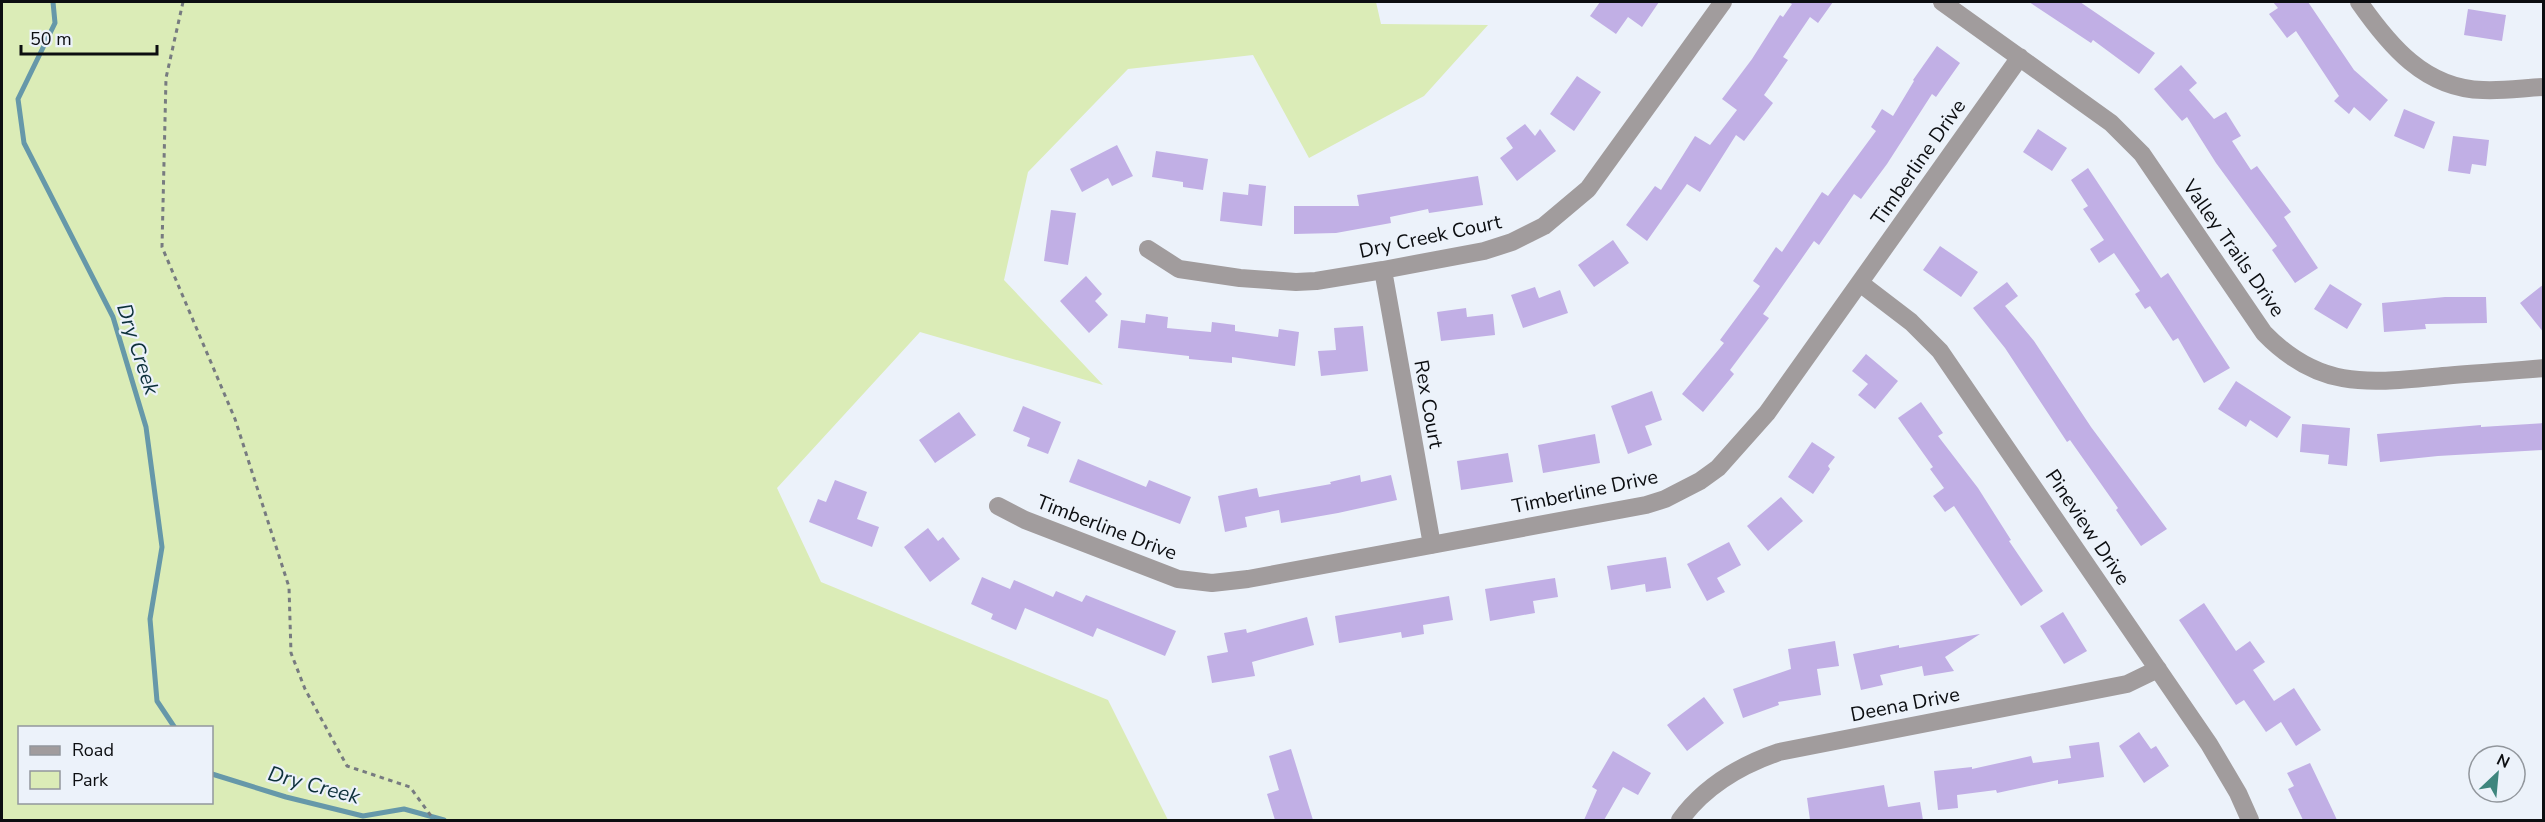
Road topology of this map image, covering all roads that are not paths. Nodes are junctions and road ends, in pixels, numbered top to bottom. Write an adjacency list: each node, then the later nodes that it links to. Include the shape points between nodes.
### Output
1 (1723, 2): 7 (street, Dry Creek Court, via 1588,189 1571,206 1544,226 1512,242)
2 (1942, 2): 4 (street, Valley Trails Drive)
3 (2359, 2): 5 (street, via 2395,49 2431,76 2481,90)
4 (2019, 57): 8 (street, Timberline Drive); 9 (street, Valley Trails Drive, via 2111,123 2142,154 2264,333 2302,364 2325,375 2362,382)
5 (2544, 87)
6 (1148, 249): 7 (street, Dry Creek Court, via 1179,269 1240,278 1316,281)
7 (1383, 270): 11 (street, Rex Court)
8 (1860, 283): 11 (street, Timberline Drive, via 1767,413 1732,454 1700,481 1646,505); 12 (street, Pineview Drive, via 1911,322 1940,351)
9 (2544, 368)
10 (998, 506): 11 (street, Timberline Drive, via 1178,579 1212,583)
11 (1432, 545)
12 (2158, 669): 13 (street, Deena Drive, via 2127,684 1779,752 1736,770); 14 (street, Pineview Drive, via 2209,744)
13 (1680, 820)
14 (2250, 820)

